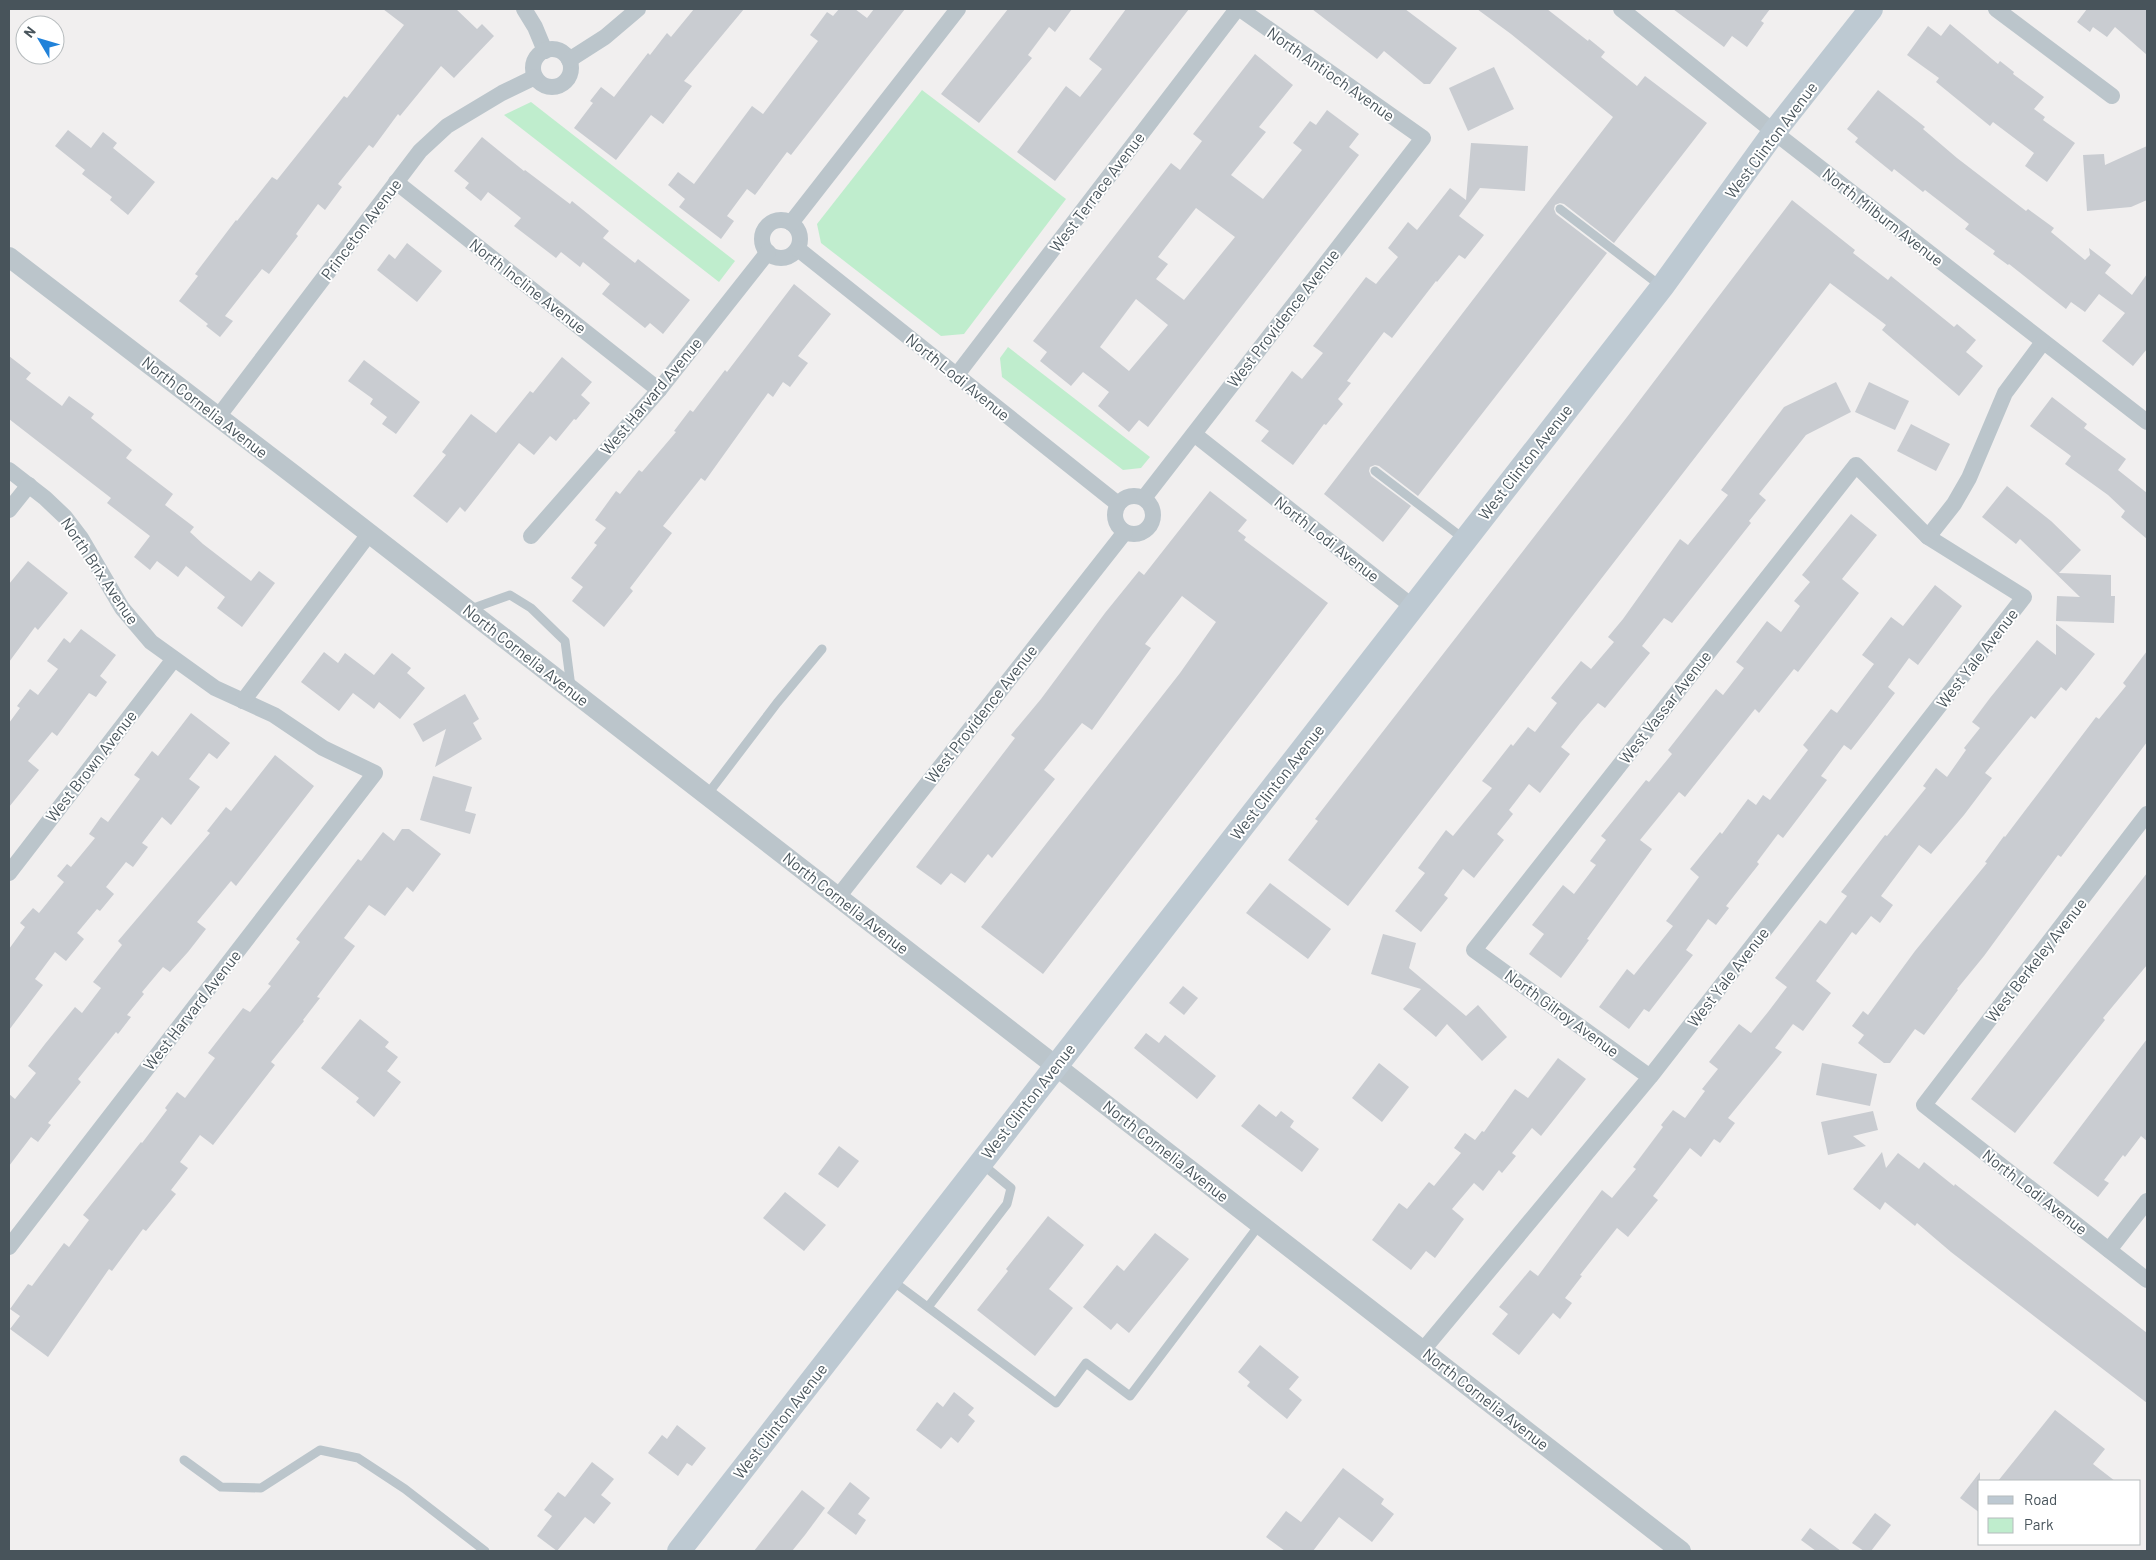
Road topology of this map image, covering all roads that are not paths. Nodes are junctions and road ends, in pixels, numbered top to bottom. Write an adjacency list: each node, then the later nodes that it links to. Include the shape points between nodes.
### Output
1 (524, 9): 8 (street, via 536,27)
2 (638, 9): 9 (street, via 605,37)
3 (958, 9): 16 (street)
4 (1239, 9): 13 (street, North Antioch Avenue); 22 (street, West Terrace Avenue)
5 (1621, 9): 12 (street, North Milburn Avenue)
6 (1871, 9): 12 (main road, West Clinton Avenue)
7 (1996, 9): 11 (street)
8 (544, 51): 9 (street, via 558,50); 10 (street, via 534,60)
9 (569, 60): 10 (street, via 569,78 563,84 549,88)
10 (535, 77): 14 (street, Princeton Avenue, via 502,92 448,126 420,151)
11 (2112, 96)
12 (1774, 132): 20 (main road, West Clinton Avenue); 21 (street, North Milburn Avenue)
13 (1423, 138): 26 (street, West Providence Avenue)
14 (396, 182): 23 (street, North Incline Avenue); 24 (street, Princeton Avenue)
15 (1560, 209): 20 (lane)
16 (791, 222): 17 (street, via 801,238); 18 (street, via 779,220 768,225 762,235)
17 (798, 249): 18 (street, via 783,258); 22 (street, North Lodi Avenue)
18 (768, 252): 23 (street, West Harvard Avenue)
19 (9, 257): 24 (street, North Cornelia Avenue)
20 (1662, 287): 37 (main road, West Clinton Avenue)
21 (2043, 342): 25 (street, North Milburn Avenue); 36 (street, via 2005,393 1969,478 1954,504)
22 (956, 376): 31 (street, North Lodi Avenue)
23 (659, 390): 35 (street, West Harvard Avenue)
24 (218, 416): 34 (street, North Cornelia Avenue)
25 (2147, 422)
26 (1194, 434): 30 (street, West Providence Avenue); 38 (street, North Lodi Avenue)
27 (9, 470): 29 (street, North Brix Avenue)
28 (1375, 471): 37 (lane)
29 (29, 485): 32 (street); 41 (street, North Brix Avenue, via 65,517 81,538 122,608 151,642)
30 (1144, 498): 31 (street, via 1133,496); 33 (street, via 1154,515 1149,527 1138,534)
31 (1118, 504): 33 (street, via 1115,510 1117,523)
32 (9, 510)
33 (1125, 532): 48 (street, West Providence Avenue)
34 (369, 534): 39 (street, North Cornelia Avenue); 43 (street)
35 (531, 536)
36 (1928, 537): 49 (street, West Vassar Avenue, via 1856,465); 51 (street, West Yale Avenue, via 2024,597)
37 (1465, 540): 38 (main road, West Clinton Avenue)
38 (1413, 607): 50 (main road, West Clinton Avenue)
39 (467, 610): 42 (street, North Cornelia Avenue); 42 (lane, via 510,595 531,608 566,641)
40 (822, 649): 45 (lane)
41 (174, 659): 43 (street, North Brix Avenue, via 215,688); 47 (street, West Brown Avenue)
42 (571, 690): 45 (street, North Cornelia Avenue)
43 (243, 700): 44 (street, North Brix Avenue, via 274,715 323,748)
44 (375, 774): 56 (street, West Harvard Avenue)
45 (706, 795): 48 (street, North Cornelia Avenue)
46 (2147, 814): 52 (street, West Berkeley Avenue)
47 (9, 873)
48 (838, 897): 50 (street, North Cornelia Avenue)
49 (1474, 950): 51 (street, North Gilroy Avenue)
50 (1056, 1066): 53 (main road, West Clinton Avenue); 55 (street, North Cornelia Avenue)
51 (1650, 1077): 61 (street, West Yale Avenue)
52 (1924, 1105): 57 (street, North Lodi Avenue)
53 (980, 1162): 58 (main road, West Clinton Avenue); 60 (lane, via 1011,1188 1007,1204)
54 (2147, 1201): 57 (street)
55 (1260, 1224): 60 (lane, via 1130,1396 1086,1363 1056,1404); 61 (street, North Cornelia Avenue)
56 (9, 1247)
57 (2109, 1250): 59 (street, North Lodi Avenue)
58 (890, 1279): 60 (lane); 64 (main road, West Clinton Avenue)
59 (2147, 1280)
60 (928, 1307)
61 (1423, 1350): 65 (street, North Cornelia Avenue)
62 (184, 1460): 63 (lane, via 221,1486 261,1488 320,1450 358,1458 405,1489)
63 (485, 1551)
64 (679, 1551)
65 (1681, 1551)

